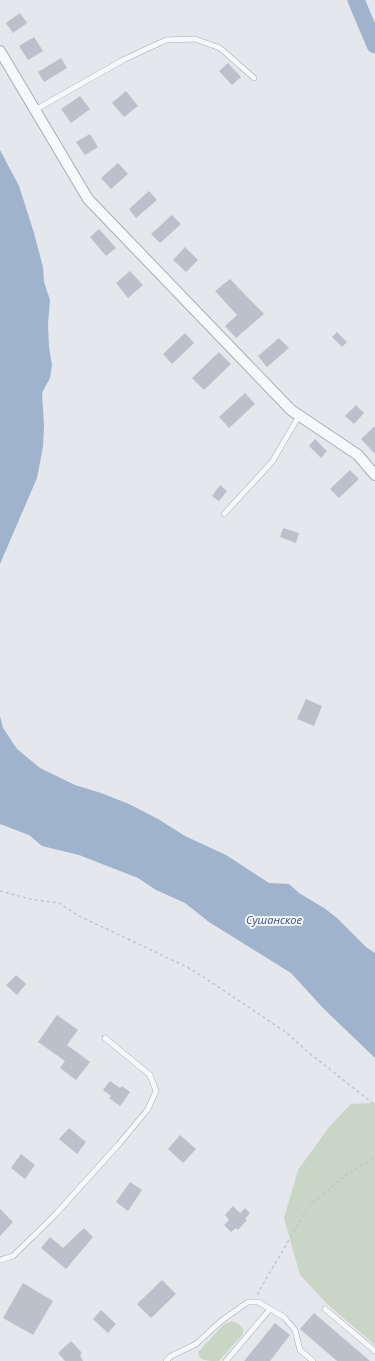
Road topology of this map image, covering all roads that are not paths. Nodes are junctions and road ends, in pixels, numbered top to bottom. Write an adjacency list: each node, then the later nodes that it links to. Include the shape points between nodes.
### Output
1 (0, 51): 3 (street)
2 (254, 78): 3 (lane, via 220,48 195,39 166,40 123,60)
3 (35, 110): 4 (street, via 88,199)
4 (299, 416): 5 (street, via 358,455); 6 (lane, via 272,462)
5 (375, 475)
6 (224, 514)
7 (105, 1038): 8 (lane, via 150,1075 156,1091 148,1109 54,1216 13,1256)
8 (0, 1260)
9 (270, 1309): 12 (lane, via 258,1302 248,1302 221,1320 196,1344); 13 (lane); 14 (lane, via 284,1318 295,1330 300,1350)
10 (325, 1309): 11 (lane)
11 (375, 1350)
12 (166, 1361)
13 (226, 1361)
14 (313, 1361)

